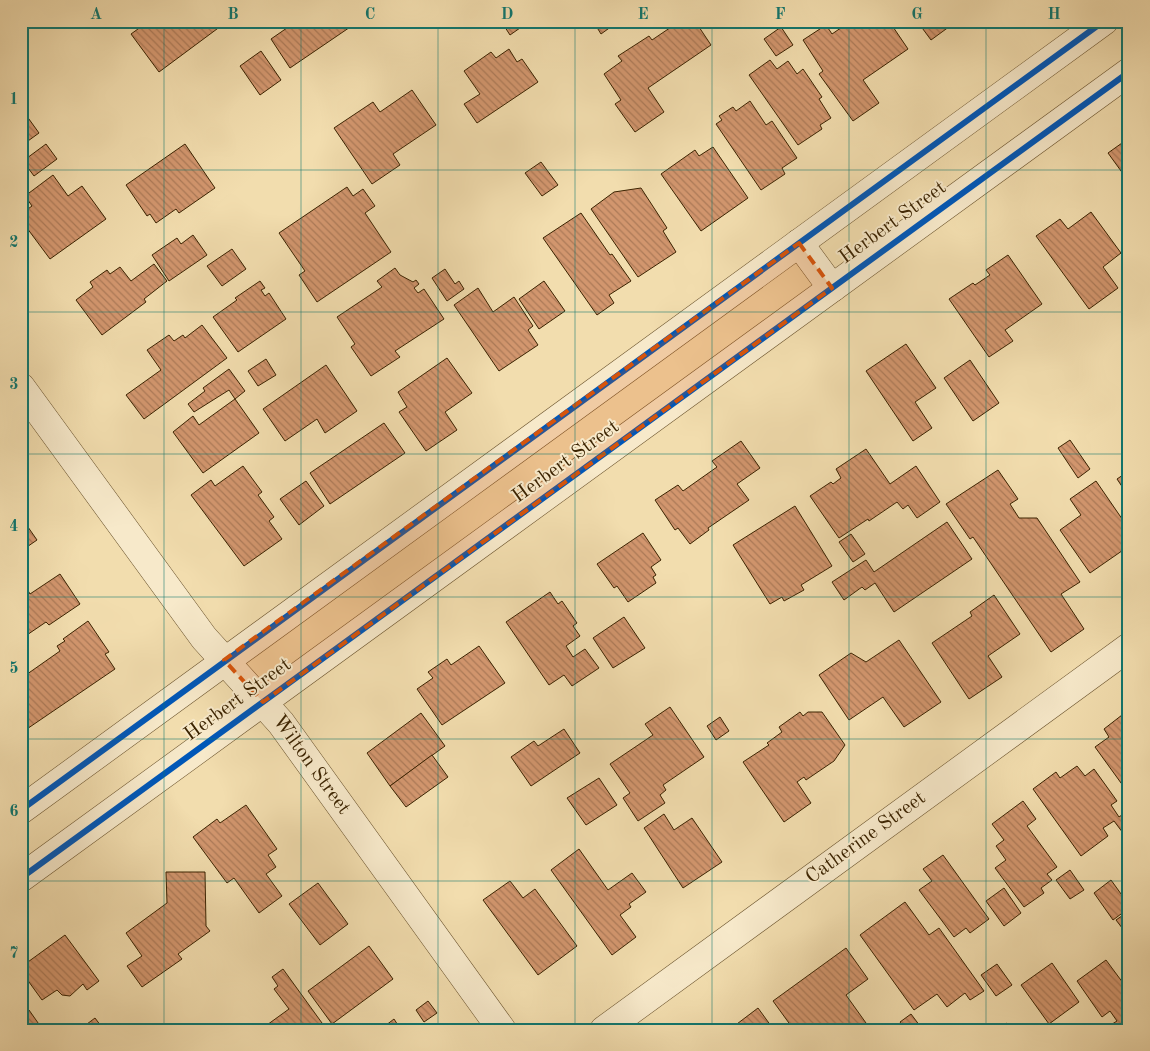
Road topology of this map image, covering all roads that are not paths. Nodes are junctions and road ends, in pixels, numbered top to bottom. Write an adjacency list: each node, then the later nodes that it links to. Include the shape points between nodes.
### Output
1 (1104, 21): 3 (street, Herbert Street)
2 (1129, 72): 4 (street, Herbert Street)
3 (799, 242): 4 (street); 7 (street, Herbert Street)
4 (832, 288): 8 (street, Herbert Street)
5 (21, 387): 7 (street, Wilton Street, via 204,638)
6 (1129, 647): 12 (street, Catherine Street)
7 (224, 660): 8 (street, Wilton Street); 9 (street, Herbert Street)
8 (263, 702): 10 (street, Herbert Street); 11 (street, Wilton Street)
9 (21, 810)
10 (21, 878)
11 (502, 1030)
12 (604, 1030)

